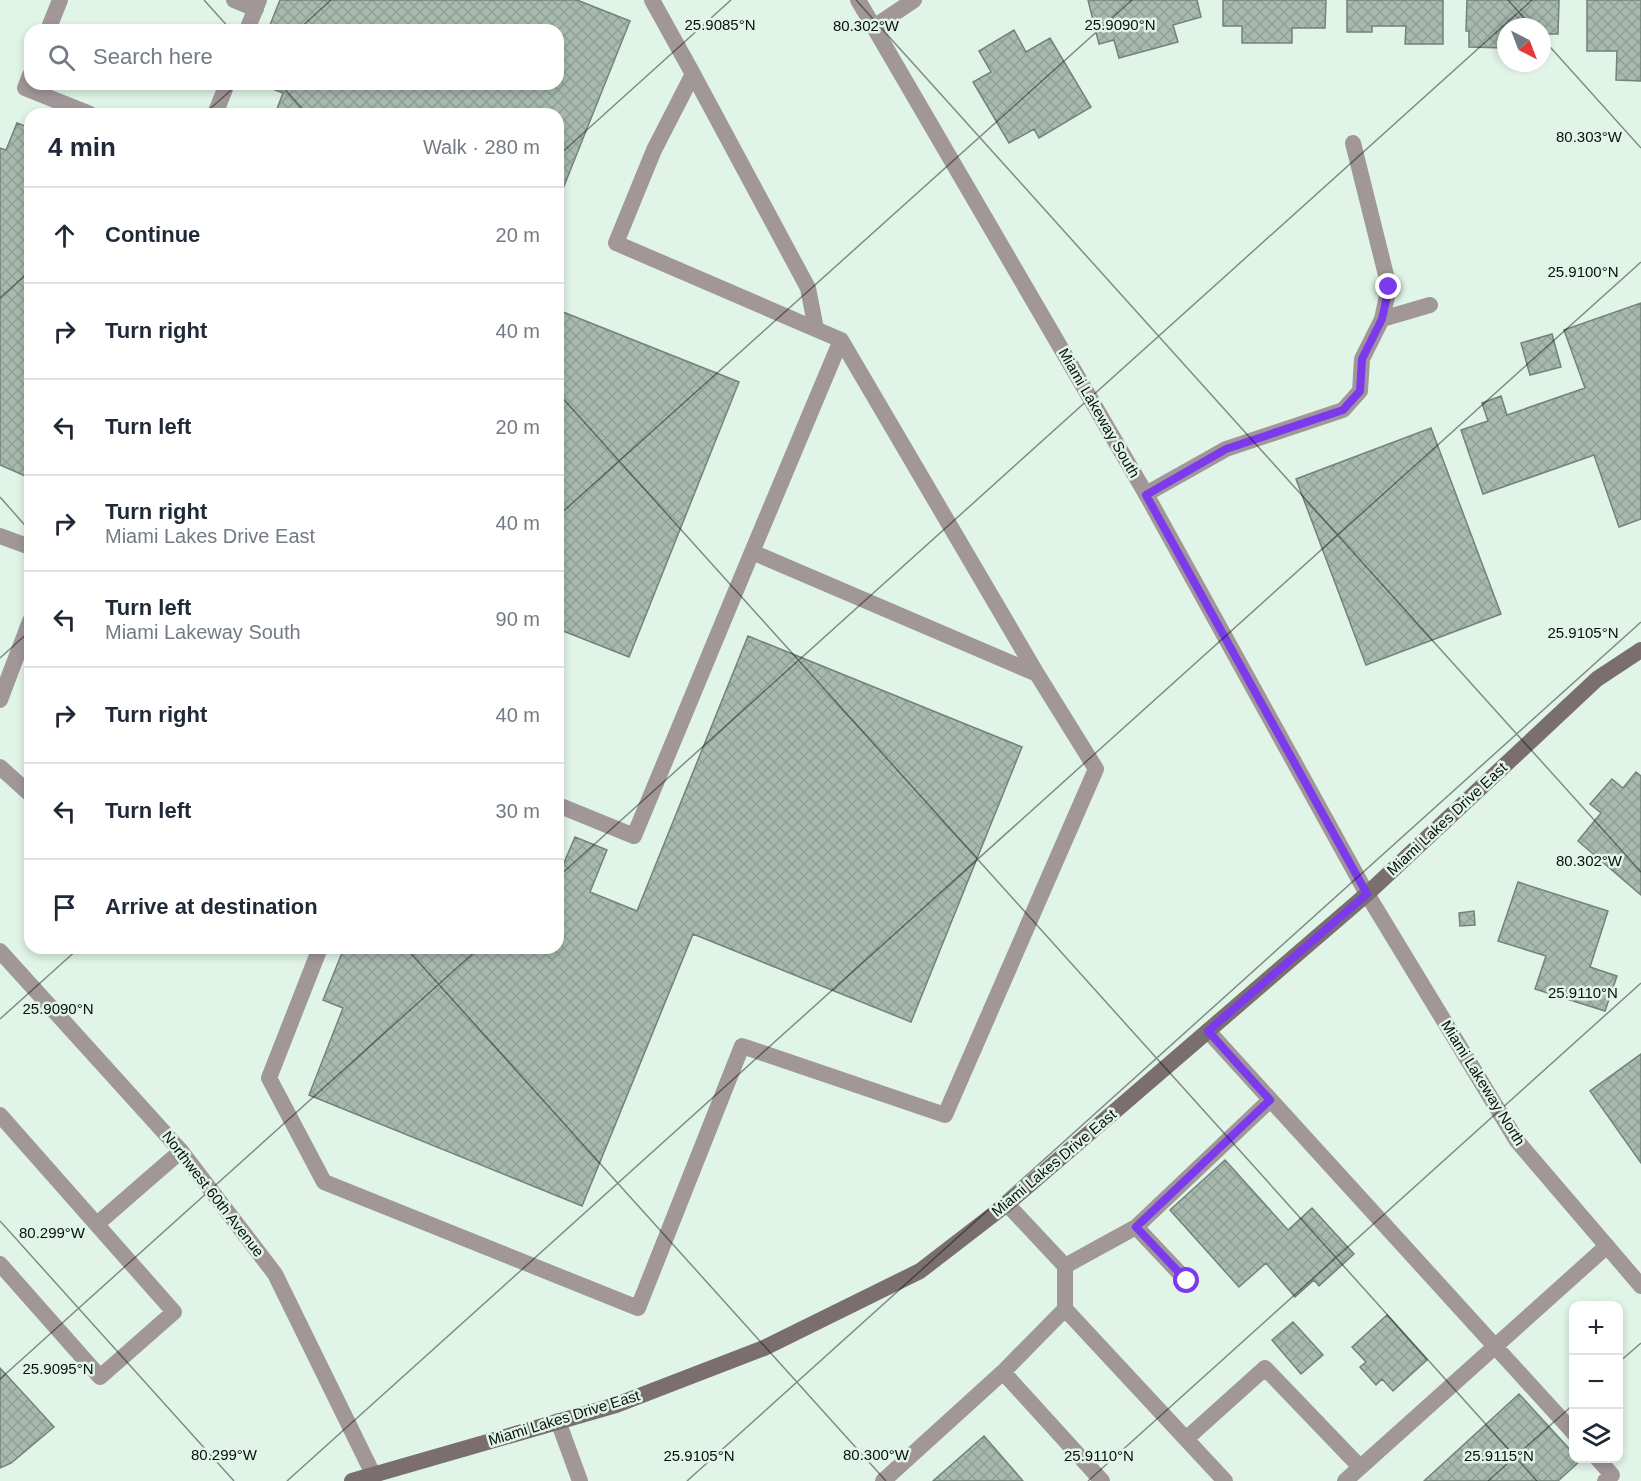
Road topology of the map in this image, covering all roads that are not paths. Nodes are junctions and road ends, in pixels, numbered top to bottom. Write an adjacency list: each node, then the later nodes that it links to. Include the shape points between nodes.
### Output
1 (60, 0): 7 (street)
2 (234, 0): 6 (street)
3 (652, 0): 10 (street)
4 (858, 0): 9 (street, Miami Lakeway South)
5 (914, 0): 9 (street)
6 (257, 4): 8 (street)
7 (50, 24)
8 (250, 24)
9 (874, 27): 20 (street, Miami Lakeway South)
10 (693, 74): 18 (street, via 808,288); 18 (street, via 654,150 616,243)
11 (30, 90): 13 (street)
12 (225, 90): 14 (street)
13 (75, 108)
14 (217, 108)
15 (1353, 143): 17 (street, via 1389,287)
16 (1431, 304): 17 (street)
17 (1382, 319): 20 (street, via 1362,359 1360,391 1343,410 1226,449)
18 (816, 329): 19 (street)
19 (841, 340): 23 (street); 26 (street)
20 (1146, 495): 31 (street, Miami Lakeway South)
21 (0, 536): 22 (street)
22 (24, 545)
23 (752, 552): 26 (street); 30 (street, via 634,836)
24 (24, 637): 27 (street)
25 (1641, 650): 31 (main road, Miami Lakes Drive East, via 1597,679)
26 (1037, 674): 33 (street, via 1096,769 945,1115 742,1046 638,1308 324,1182 269,1078)
27 (0, 700)
28 (0, 767): 29 (street)
29 (24, 789)
30 (564, 807)
31 (1367, 894): 34 (main road, Miami Lakes Drive East); 41 (street, Miami Lakeway North, via 1517,1141)
32 (0, 951): 37 (street, Northwest 60th Avenue)
33 (318, 954)
34 (1208, 1031): 35 (street); 38 (main road, Miami Lakes Drive East)
35 (1270, 1100): 40 (street); 47 (street)
36 (0, 1115): 39 (street)
37 (181, 1151): 39 (street); 54 (street, Northwest 60th Avenue, via 275,1274)
38 (1007, 1204): 43 (street); 49 (main road, Miami Lakes Drive East, via 920,1271 764,1348 616,1405)
39 (97, 1224): 42 (street, via 174,1312 100,1377)
40 (1136, 1227): 43 (street); 44 (street)
41 (1607, 1246): 45 (street, Miami Lakeway North); 47 (street)
42 (0, 1264)
43 (1065, 1266): 46 (street)
44 (1187, 1281)
45 (1641, 1286)
46 (1065, 1309): 48 (street); 51 (street)
47 (1494, 1345): 50 (street); 53 (street)
48 (1003, 1372): 58 (street); 59 (street)
49 (558, 1421): 54 (main road, Miami Lakes Drive East); 57 (street)
50 (1569, 1428)
51 (1186, 1439): 53 (street, via 1265,1368); 60 (street)
52 (1600, 1463): 55 (street)
53 (1360, 1467): 61 (street)
54 (373, 1474): 56 (main road, Miami Lakes Drive East)
55 (1611, 1479)
56 (352, 1481)
57 (580, 1481)
58 (883, 1481)
59 (1102, 1481)
60 (1225, 1481)
61 (1345, 1481)

